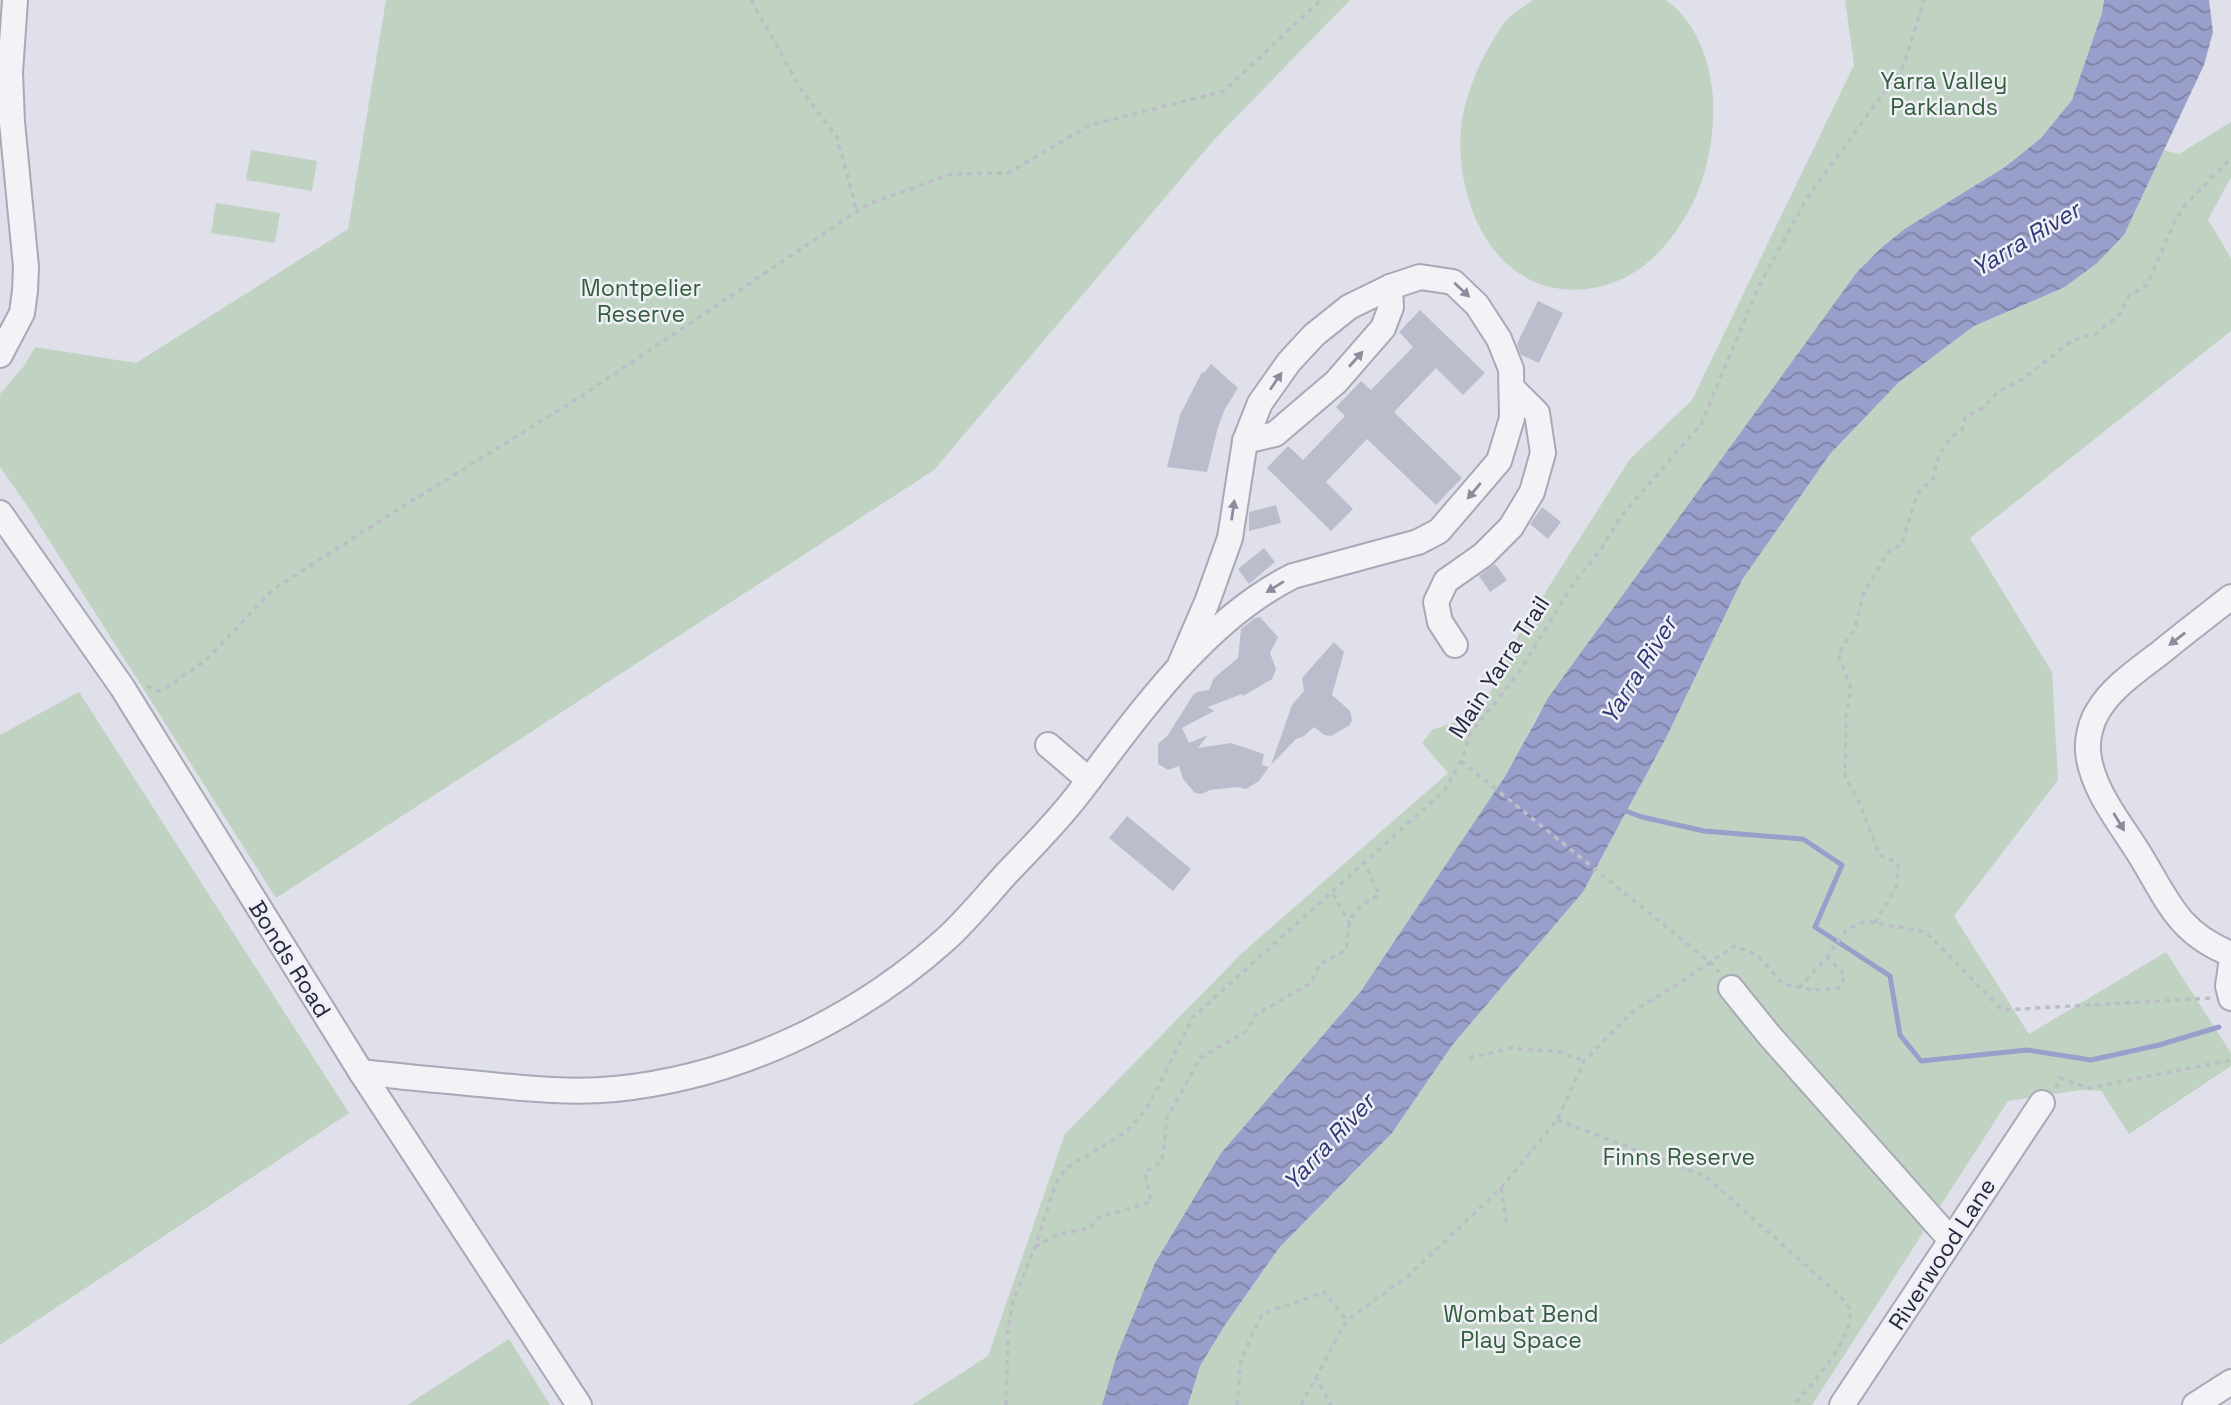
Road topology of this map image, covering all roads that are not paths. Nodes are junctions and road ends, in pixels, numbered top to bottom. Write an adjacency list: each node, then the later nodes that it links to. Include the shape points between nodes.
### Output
1 (15, 0): 3 (street, via 10,72 26,291 22,313)
2 (1390, 287): 4 (street, one-way to 4, via 1420,276 1453,282 1477,304 1499,339 1511,369); 5 (street, one-way to 2, via 1260,403 1301,348 1349,307); 5 (street, one-way to 2, via 1275,434 1344,373 1383,328 1391,307)
3 (0, 355)
4 (1512, 388): 8 (street, via 1537,413 1543,453 1532,492 1511,527 1483,555 1446,581 1436,602 1440,622); 9 (street, one-way to 9, via 1512,418 1499,461 1439,531 1418,542 1311,570 1277,584 1230,618)
5 (1245, 441): 9 (street, one-way to 5, via 1230,538)
6 (0, 513): 14 (street, Bonds Road, via 122,687)
7 (2231, 597): 12 (street, one-way to 12, via 2111,694 2090,730 2088,751 2102,793 2172,907 2195,936)
8 (1455, 645)
9 (1179, 667): 11 (street)
10 (1048, 745): 11 (street)
11 (1089, 780): 14 (street, via 946,939 879,992 805,1034 741,1061 676,1080 613,1089 548,1090)
12 (2231, 954)
13 (1731, 988): 16 (street)
14 (361, 1072): 18 (street, Bonds Road)
15 (2042, 1103): 16 (street, Riverwood Lane)
16 (1950, 1239): 19 (street, Riverwood Lane)
17 (2231, 1382): 20 (street)
18 (579, 1405)
19 (1842, 1405)
20 (2195, 1405)

